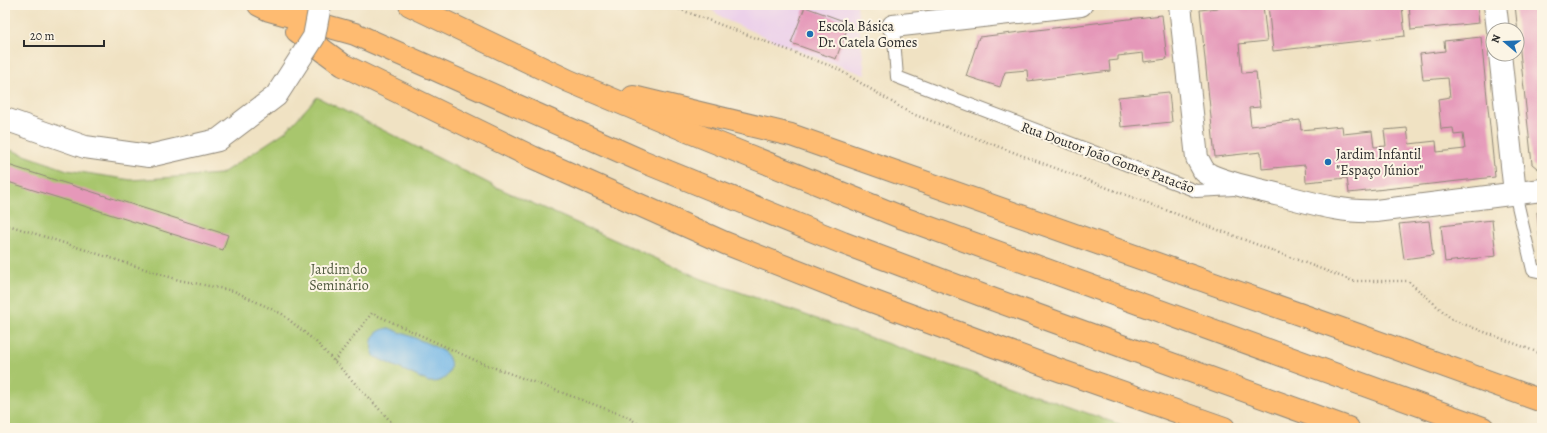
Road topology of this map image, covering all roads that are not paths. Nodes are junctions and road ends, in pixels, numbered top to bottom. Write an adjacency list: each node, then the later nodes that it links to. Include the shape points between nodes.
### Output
1 (320, 5): 11 (street, bridge, via 314,37 276,96 218,140 149,156 85,147)
2 (410, 5): 10 (highway)
3 (1081, 5): 8 (street)
4 (1180, 5): 12 (street, via 1197,158 1204,171 1210,175)
5 (1495, 5): 7 (street)
6 (264, 7): 17 (highway, via 343,65 532,156 725,243 1046,366); 18 (highway, via 355,34 635,157 843,243)
7 (1497, 22)
8 (893, 26): 12 (lane, Rua Doutor João Gomes Patacão, via 897,77 1196,191)
9 (1501, 62): 14 (street)
10 (569, 81): 16 (highway, via 791,136); 19 (highway, via 903,218)
11 (5, 119)
12 (1252, 188): 14 (street, Rua Doutor João Gomes Patacão, via 1338,209 1363,212)
13 (1542, 190): 14 (street, Rua Doutor João Gomes Patacão)
14 (1515, 193): 15 (lane, via 1533,270)
15 (1542, 272)
16 (1542, 401)
17 (1224, 428)
18 (1348, 428)
19 (1483, 428)

